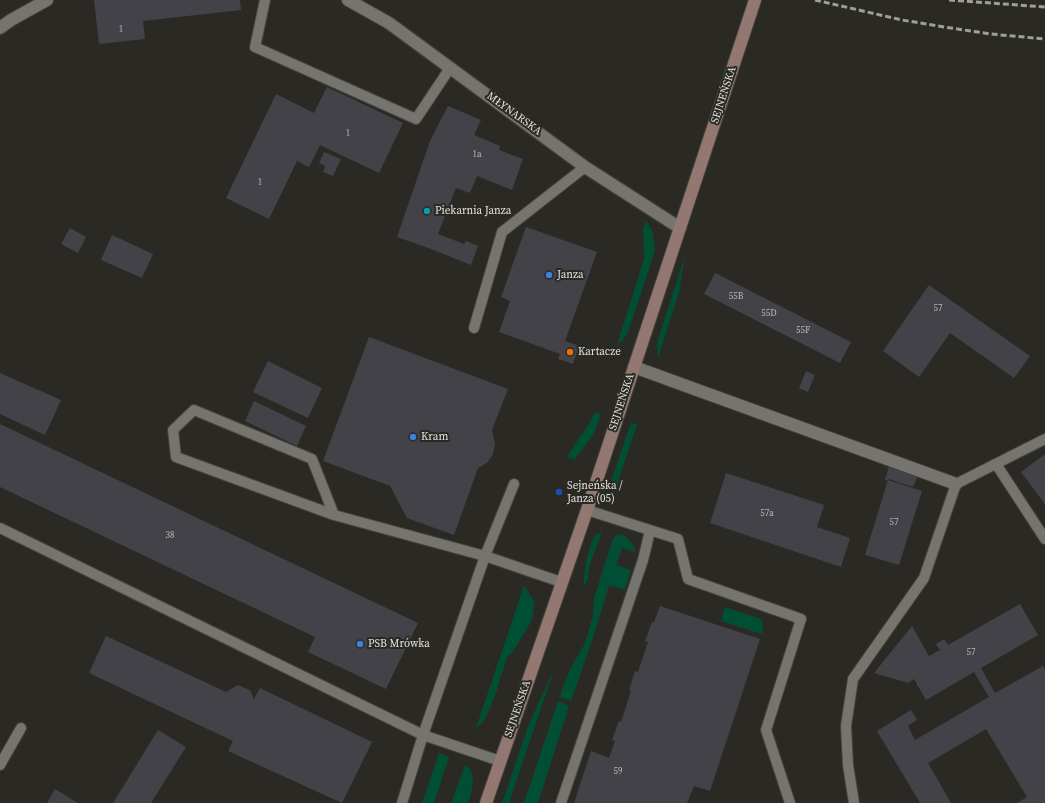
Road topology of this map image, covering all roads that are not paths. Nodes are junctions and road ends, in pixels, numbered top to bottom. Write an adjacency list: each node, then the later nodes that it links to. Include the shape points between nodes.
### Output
1 (47, 0): 5 (street)
2 (265, 0): 6 (lane, via 255,47 416,119)
3 (348, 0): 6 (street, MŁYNARSKA, via 389,23)
4 (755, 0): 8 (street, SEJNEŃSKA)
5 (0, 28)
6 (450, 68): 7 (street, MŁYNARSKA)
7 (586, 167): 8 (street, MŁYNARSKA); 9 (lane, via 502,232)
8 (680, 228): 10 (street, SEJNEŃSKA)
9 (474, 328)
10 (634, 367): 14 (street); 15 (street, SEJNEŃSKA)
11 (1045, 439): 12 (lane)
12 (996, 464): 14 (lane); 19 (lane)
13 (514, 484): 20 (lane)
14 (956, 484): 30 (lane, via 924,578 853,679 846,726 848,765)
15 (587, 510): 18 (lane); 21 (street, SEJNEŃSKA)
16 (334, 515): 16 (lane, via 312,459 194,410 173,430 176,457); 20 (lane)
17 (0, 528): 23 (lane)
18 (650, 531): 28 (lane, via 643,560); 29 (lane, via 678,539 688,579 801,619 766,730)
19 (1045, 539)
20 (485, 556): 21 (lane); 23 (lane)
21 (561, 582): 24 (street, SEJNEŃSKA)
22 (21, 728): 25 (lane)
23 (423, 735): 24 (lane); 26 (lane)
24 (500, 761): 27 (street, SEJNEŃSKA)
25 (0, 765)
26 (402, 803)
27 (486, 803)
28 (561, 803)
29 (790, 803)
30 (854, 803)

